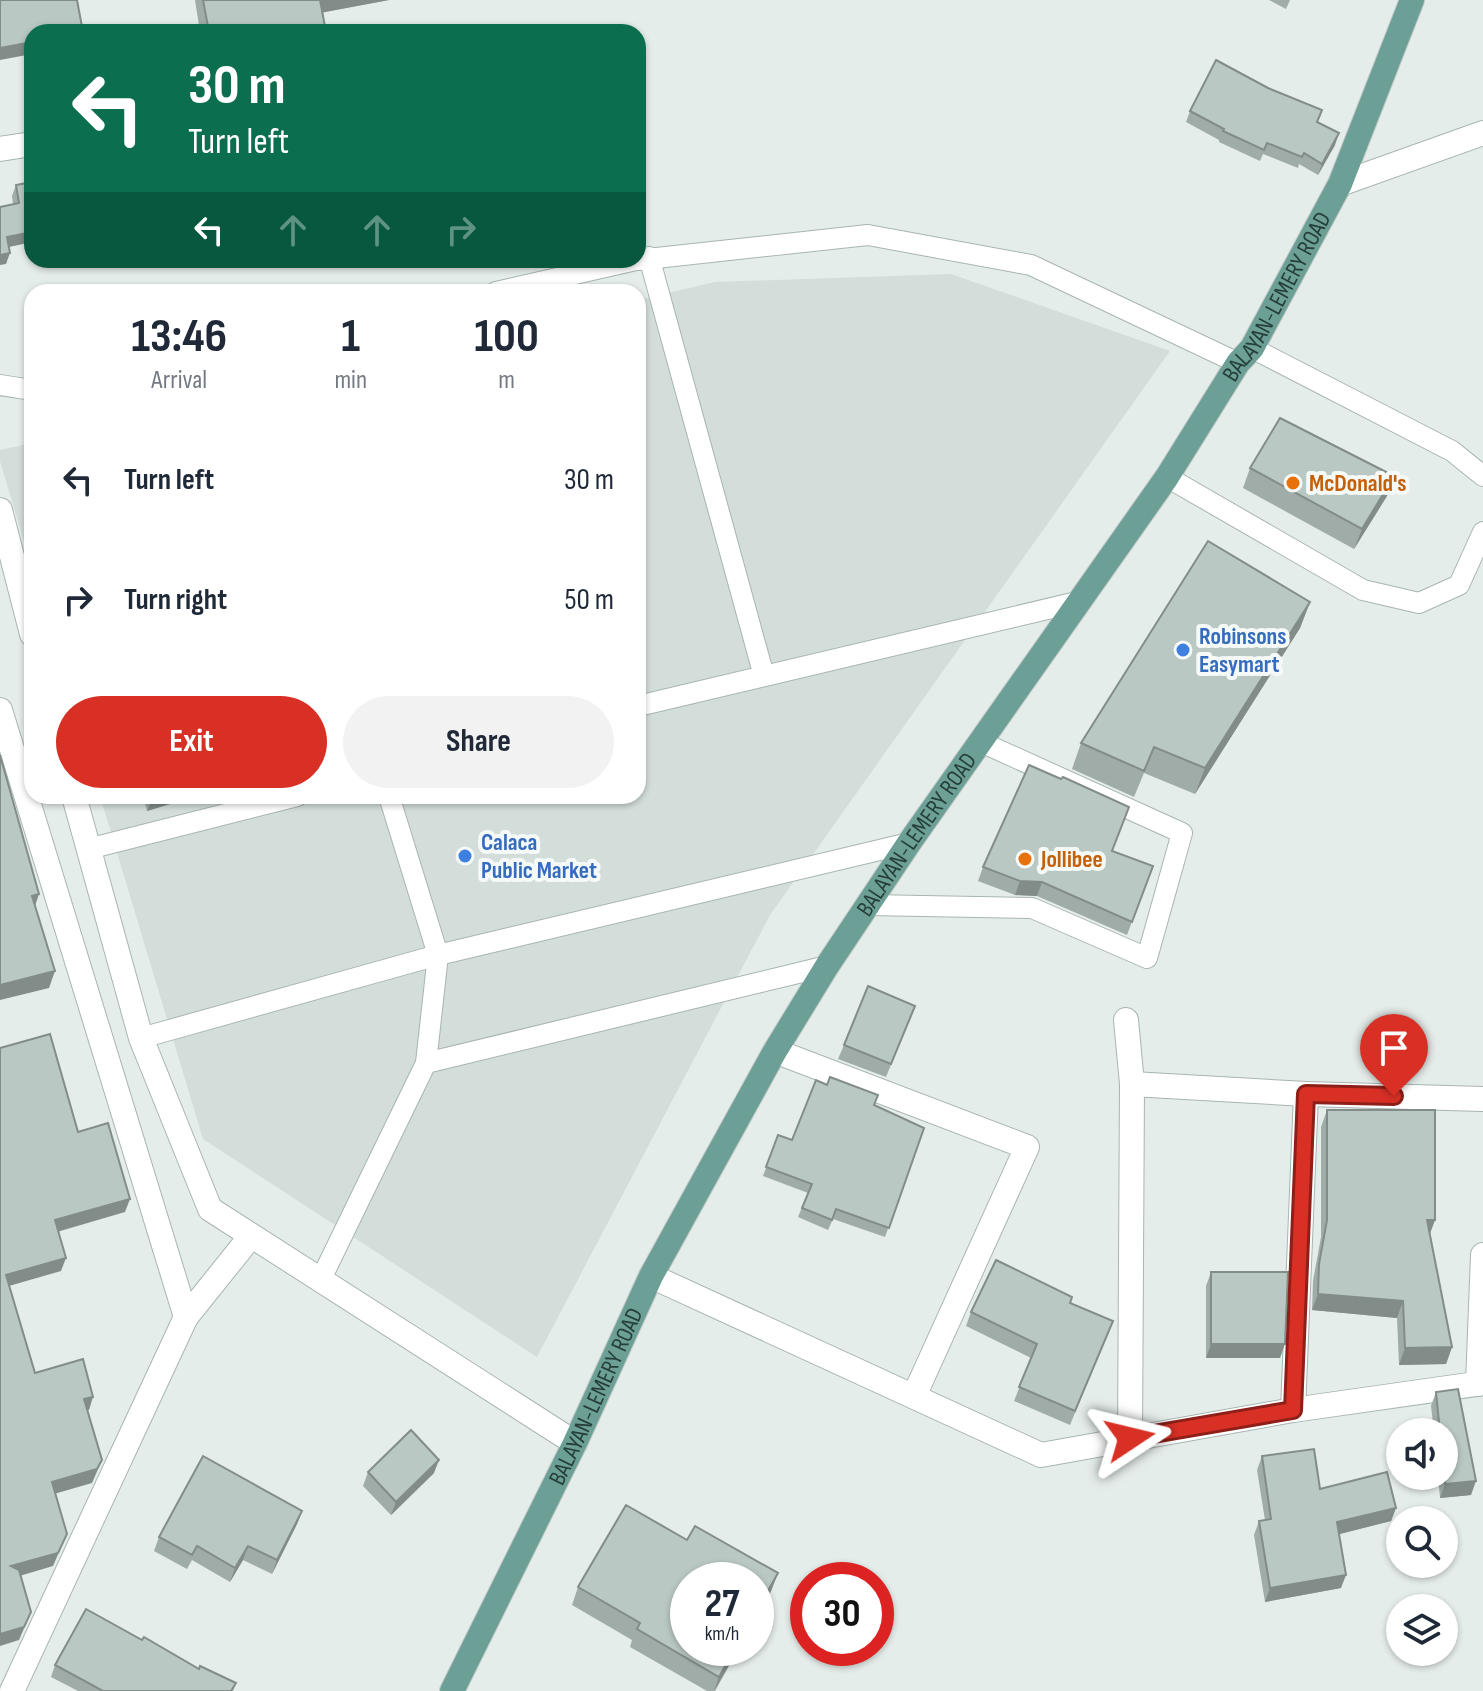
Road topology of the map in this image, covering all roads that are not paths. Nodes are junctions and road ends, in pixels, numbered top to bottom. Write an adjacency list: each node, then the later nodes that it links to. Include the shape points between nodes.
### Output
1 (1412, 0): 5 (main road, BALAYAN-LEMERY ROAD)
2 (1483, 133): 5 (street)
3 (24, 145): 4 (street)
4 (0, 149)
5 (1340, 184): 10 (main road, BALAYAN-LEMERY ROAD)
6 (646, 258): 10 (lane, via 868,235 1031,265)
7 (602, 268): 9 (lane)
8 (644, 268): 19 (lane)
9 (534, 284)
10 (1245, 356): 13 (lane, via 1452,451); 14 (main road, BALAYAN-LEMERY ROAD)
11 (0, 385): 12 (lane)
12 (24, 389)
13 (1483, 476)
14 (1167, 477): 16 (lane, via 1363,590 1419,603 1459,585); 17 (main road, BALAYAN-LEMERY ROAD)
15 (0, 510): 18 (street)
16 (1483, 532)
17 (1081, 601): 19 (lane); 22 (main road, BALAYAN-LEMERY ROAD)
18 (24, 603)
19 (764, 676): 20 (lane)
20 (646, 704)
21 (0, 710): 23 (street)
22 (981, 742): 28 (main road, BALAYAN-LEMERY ROAD); 30 (lane, via 1182,833 1147,958 1032,908)
23 (24, 788)
24 (29, 804): 44 (street)
25 (76, 804): 29 (street)
26 (265, 804): 29 (lane)
27 (391, 804): 31 (lane)
28 (909, 843): 30 (main road, BALAYAN-LEMERY ROAD); 31 (lane)
29 (88, 849): 34 (street)
30 (868, 905): 32 (main road, BALAYAN-LEMERY ROAD)
31 (438, 955): 34 (lane); 36 (lane)
32 (827, 966): 35 (main road, BALAYAN-LEMERY ROAD); 36 (lane)
33 (1126, 1020): 37 (street)
34 (141, 1038): 40 (street, via 210,1209)
35 (775, 1051): 42 (main road, BALAYAN-LEMERY ROAD); 46 (street, via 1027,1147)
36 (426, 1063): 43 (lane)
37 (1132, 1084): 38 (street); 48 (street)
38 (1306, 1094): 39 (street); 47 (street)
39 (1483, 1099)
40 (251, 1236): 43 (street); 44 (street)
41 (1483, 1255): 45 (street)
42 (651, 1276): 46 (street); 49 (main road, BALAYAN-LEMERY ROAD)
43 (321, 1279): 49 (street)
44 (186, 1317): 50 (street)
45 (1480, 1383): 47 (street)
46 (914, 1396): 48 (street, via 1041,1455)
47 (1293, 1410): 48 (street)
48 (1130, 1438)
49 (575, 1443): 51 (main road, BALAYAN-LEMERY ROAD)
50 (10, 1688)
51 (452, 1691)

